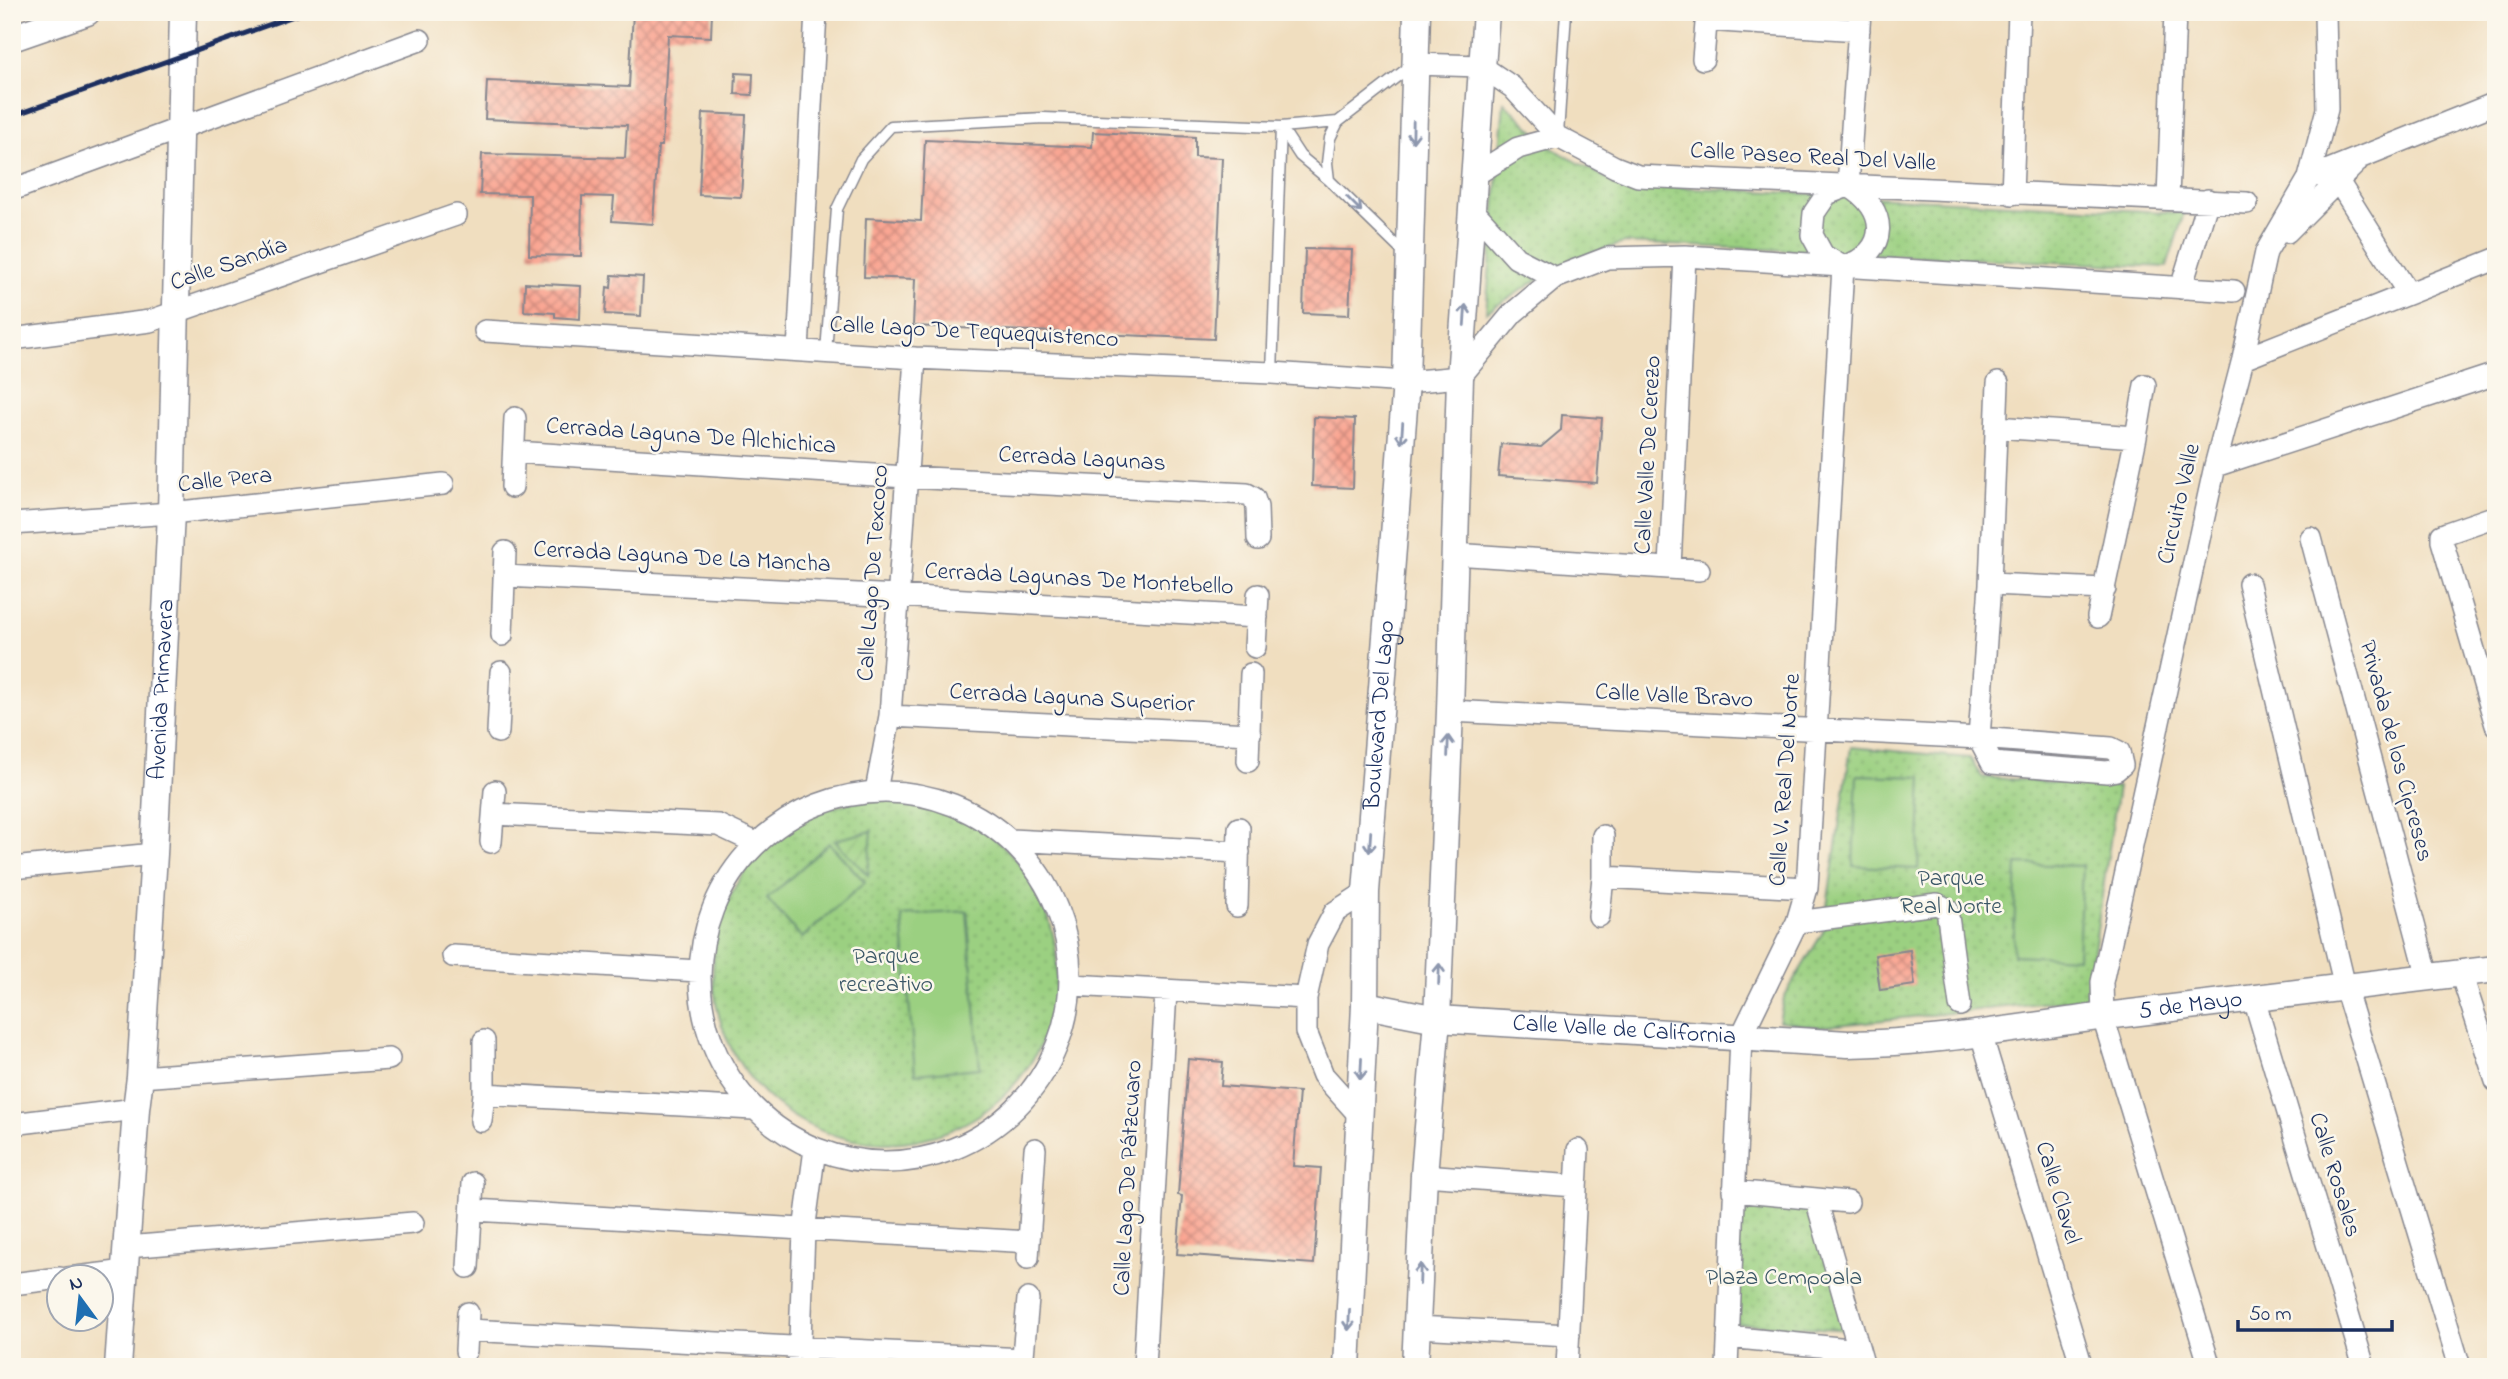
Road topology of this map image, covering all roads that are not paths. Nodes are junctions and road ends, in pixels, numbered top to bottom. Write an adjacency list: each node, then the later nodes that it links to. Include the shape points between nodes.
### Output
1 (87, 12): 12 (street)
2 (183, 12): 20 (street, Avenida Primavera)
3 (816, 12): 47 (street)
4 (1417, 12): 15 (street, Boulevard Del Lago)
5 (1486, 12): 16 (street)
6 (1566, 12): 21 (lane)
7 (2019, 12): 29 (street)
8 (2175, 12): 30 (street)
9 (2325, 12): 24 (street, Circuito Valle, via 2327,108)
10 (1706, 16): 11 (street); 14 (street)
11 (1859, 21): 27 (street)
12 (12, 38)
13 (420, 40): 20 (street)
14 (1703, 59)
15 (1414, 64): 16 (street); 18 (lane); 37 (street, Boulevard Del Lago, one-way to 37)
16 (1481, 66): 21 (street, Calle Paseo Real Del Valle, via 1512,87); 23 (street)
17 (2496, 103): 22 (street)
18 (1338, 122): 19 (lane); 25 (lane, via 1330,138)
19 (1281, 127): 25 (lane, via 1300,156); 48 (lane, via 1044,118 891,126 861,159 837,209); 51 (lane)
20 (182, 128): 28 (street); 44 (street, Avenida Primavera)
21 (1558, 137): 23 (street, via 1518,148); 27 (street, Calle Paseo Real Del Valle, via 1638,176)
22 (2362, 157): 24 (street); 26 (street)
23 (1475, 175): 33 (street)
24 (2309, 178): 35 (street, Circuito Valle)
25 (1329, 180): 37 (lane, one-way to 37)
26 (2338, 181): 35 (street); 43 (street)
27 (1848, 186): 29 (street, Calle Paseo Real Del Valle); 39 (street, via 1863,194 1878,221 1870,252); 39 (street, via 1827,194 1814,213 1812,235 1823,255)
28 (12, 190)
29 (2012, 194): 30 (street, Calle Paseo Real Del Valle)
30 (2168, 198): 31 (street, Calle Paseo Real Del Valle)
31 (2208, 200): 32 (street, Calle Paseo Real Del Valle); 41 (street)
32 (2247, 203)
33 (1472, 209): 40 (street, via 1516,258); 53 (street, one-way to 33)
34 (456, 215): 44 (street, Calle Sandía)
35 (2266, 252): 50 (street, Circuito Valle)
36 (1685, 256): 39 (street); 40 (street, via 1607,258); 72 (street, Calle Valle De Cerezo)
37 (1409, 258): 54 (street, Boulevard Del Lago)
38 (2496, 259): 43 (street)
39 (1843, 267): 41 (street); 89 (street, Calle V. Real Del Norte)
40 (1555, 278): 53 (street, via 1513,313)
41 (2181, 288): 42 (street)
42 (2234, 291)
43 (2408, 293): 50 (street)
44 (176, 311): 46 (street, Calle Sandía, via 150,321); 65 (street, Avenida Primavera)
45 (485, 331): 47 (street, Calle Lago De Tequequistenco)
46 (12, 339)
47 (798, 351): 48 (street, Calle Lago De Tequequistenco)
48 (826, 352): 49 (street, Calle Lago De Tequequistenco)
49 (915, 358): 51 (street, Calle Lago De Tequequistenco); 62 (street, Calle Lago De Texcoco)
50 (2243, 359): 61 (street, Circuito Valle)
51 (1272, 373): 54 (street, Calle Lago De Tequequistenco)
52 (2496, 374): 61 (street)
53 (1460, 377): 54 (street, Calle Lago De Tequequistenco); 71 (street)
54 (1406, 382): 107 (street, Boulevard Del Lago, one-way to 107)
55 (1998, 383): 58 (street)
56 (2145, 384): 59 (street)
57 (514, 418): 60 (street)
58 (1996, 427): 59 (street); 75 (street)
59 (2136, 437): 77 (street)
60 (514, 452): 62 (street, Cerrada Laguna De Alchichica); 64 (street)
61 (2215, 466): 123 (street, Circuito Valle, via 2102,982)
62 (906, 477): 69 (street, Cerrada Lagunas, via 1247,494 1257,507); 79 (street, Calle Lago De Texcoco)
63 (443, 484): 65 (street, Calle Pera)
64 (512, 487)
65 (171, 513): 67 (street, Calle Pera); 103 (street, Avenida Primavera)
66 (2496, 516): 88 (street, via 2442,536)
67 (12, 524)
68 (2311, 538): 115 (street, Privada de los Cipreses)
69 (1258, 539)
70 (505, 552): 74 (street)
71 (1454, 554): 72 (street, Calle Valle De Cerezo); 86 (street)
72 (1670, 567): 73 (street)
73 (1699, 570)
74 (505, 576): 79 (street, Cerrada Laguna De La Mancha); 82 (street)
75 (1990, 584): 77 (street); 92 (street)
76 (2249, 584): 117 (street)
77 (2105, 589): 81 (street)
78 (1258, 595): 80 (street, Cerrada Lagunas De Montebello)
79 (898, 596): 80 (street, Cerrada Lagunas De Montebello); 87 (street, Calle Lago De Texcoco)
80 (1257, 617): 83 (street, Cerrada Lagunas De Montebello)
81 (2098, 617)
82 (502, 635)
83 (1255, 648)
84 (501, 672): 90 (street)
85 (1251, 674): 91 (street)
86 (1450, 711): 89 (street, Calle Valle Bravo); 124 (street, one-way to 86)
87 (890, 716): 91 (street, Cerrada Laguna Superior); 95 (street, Calle Lago De Texcoco)
88 (2496, 725)
89 (1817, 731): 92 (street, Calle Valle Bravo); 106 (street, Calle V. Real Del Norte)
90 (498, 732)
91 (1250, 734): 93 (street)
92 (1979, 738): 92 (street, Calle Valle Bravo, via 1992,763 2108,772 2122,765 2119,752 2111,748)
93 (1248, 761)
94 (495, 791): 96 (street)
95 (876, 791): 99 (street, via 920,794 963,807); 101 (street, via 832,798 791,816)
96 (494, 814): 100 (street); 101 (street, via 718,825)
97 (1239, 828): 102 (street)
98 (1603, 836): 105 (street)
99 (1011, 840): 102 (street); 116 (street, via 1055,899 1069,941)
100 (491, 842)
101 (756, 843): 113 (street, via 726,880 706,924)
102 (1239, 852): 108 (street)
103 (155, 854): 104 (street); 130 (street, Avenida Primavera)
104 (12, 868)
105 (1603, 877): 106 (street); 109 (street)
106 (1807, 888): 110 (street, Calle V. Real Del Norte)
107 (1366, 892): 119 (street, via 1335,912 1318,944); 121 (street, Boulevard Del Lago)
108 (1237, 906)
109 (1599, 916)
110 (1797, 922): 122 (street, via 1937,904 1947,909); 126 (street, Calle V. Real Del Norte)
111 (453, 956): 113 (street)
112 (2496, 969): 114 (street, 5 de Mayo)
113 (698, 971): 134 (street, via 704,1021 723,1069)
114 (2461, 973): 115 (street, 5 de Mayo); 131 (street)
115 (2428, 977): 117 (street, 5 de Mayo)
116 (1072, 985): 118 (street); 138 (street, via 1064,1029 1046,1069 1020,1105 985,1133 946,1152 902,1162 857,1160)
117 (2345, 988): 120 (street, 5 de Mayo); 172 (street)
118 (1166, 992): 119 (street); 164 (street, Calle Lago De Pátzcuaro)
119 (1306, 998): 135 (street, via 1306,1032 1322,1075)
120 (2254, 999): 123 (street, 5 de Mayo); 171 (street, Calle Rosales)
121 (1365, 1005): 124 (street, Calle Valle de California); 135 (street, Boulevard Del Lago, one-way to 135)
122 (1960, 1005)
123 (2102, 1017): 125 (street, 5 de Mayo); 170 (street, Circuito Valle)
124 (1437, 1019): 126 (street, Calle Valle de California); 141 (street)
125 (1981, 1034): 128 (street, 5 de Mayo); 169 (street, Calle Clavel)
126 (1741, 1037): 128 (street, Calle Valle de California); 144 (street, Calle V. Real Del Norte)
127 (484, 1041): 132 (street)
128 (1886, 1044)
129 (388, 1059): 130 (street)
130 (141, 1077): 133 (street, Avenida Primavera)
131 (2496, 1081)
132 (484, 1094): 134 (street); 136 (street)
133 (136, 1109): 137 (street); 150 (street, Avenida Primavera)
134 (753, 1109): 138 (street, via 782,1132)
135 (1359, 1115): 165 (street, Boulevard Del Lago, one-way to 165)
136 (481, 1121)
137 (12, 1124)
138 (815, 1149): 149 (street)
139 (1035, 1149): 149 (street, via 1028,1250)
140 (1578, 1150): 143 (street)
141 (1424, 1175): 143 (street); 156 (street, one-way to 141)
142 (473, 1183): 147 (street)
143 (1576, 1186): 158 (street)
144 (1733, 1191): 145 (street); 159 (street, Calle V. Real Del Norte)
145 (1816, 1199): 146 (street); 161 (street)
146 (1848, 1202)
147 (473, 1210): 149 (street); 152 (street)
148 (413, 1223): 150 (street)
149 (804, 1231): 160 (street)
150 (127, 1259): 151 (street); 163 (street, Avenida Primavera)
151 (111, 1264)
152 (468, 1267)
153 (46, 1280): 154 (street)
154 (12, 1284)
155 (1028, 1299): 162 (street)
156 (1418, 1327): 158 (street); 166 (street)
157 (467, 1331): 160 (street)
158 (1569, 1335): 167 (street)
159 (1728, 1337): 161 (street); 168 (street, Calle V. Real Del Norte)
160 (799, 1357): 162 (street)
161 (1862, 1358)
162 (1023, 1363)
163 (118, 1367)
164 (1144, 1367)
165 (1347, 1367)
166 (1415, 1367)
167 (1567, 1367)
168 (1727, 1367)
169 (2082, 1367)
170 (2210, 1367)
171 (2364, 1367)
172 (2460, 1367)

